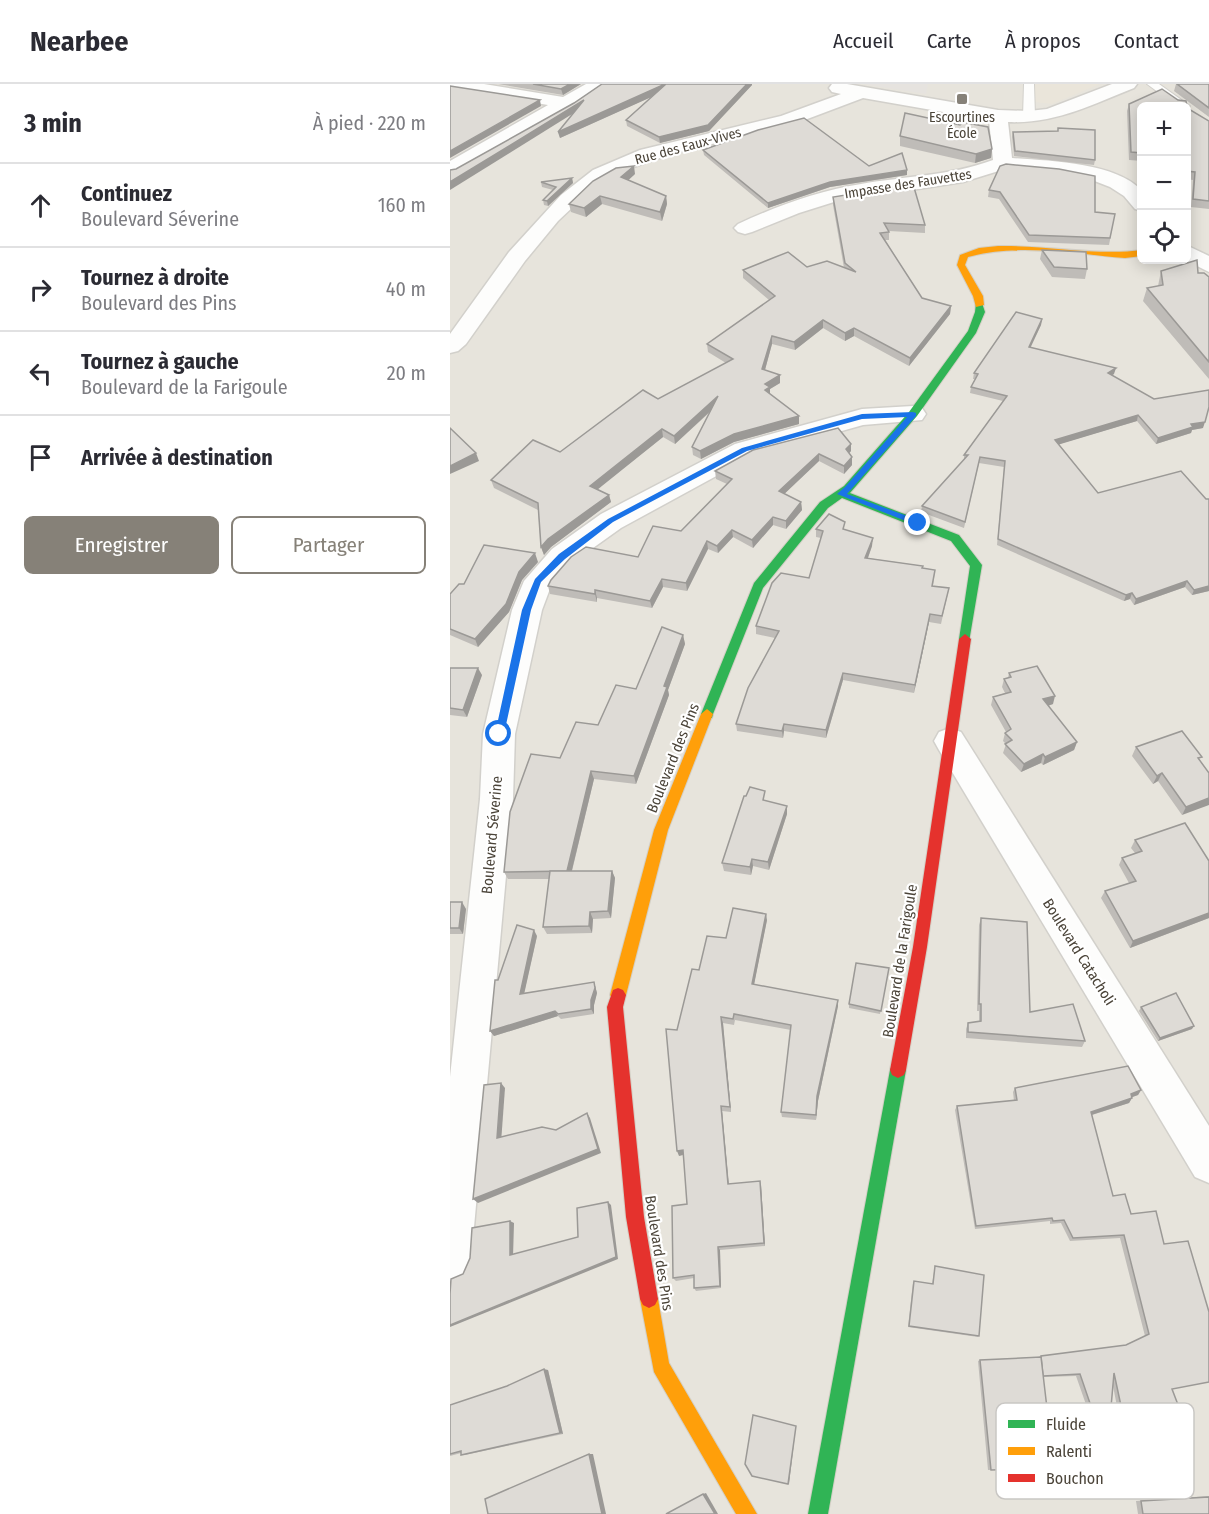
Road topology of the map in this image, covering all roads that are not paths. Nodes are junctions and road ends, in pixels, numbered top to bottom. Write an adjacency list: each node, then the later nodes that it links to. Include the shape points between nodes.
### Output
1 (450, 84): 9 (street)
2 (599, 84): 9 (street)
3 (825, 84): 7 (street)
4 (1029, 84): 11 (lane)
5 (1128, 84): 11 (street, via 1051,114)
6 (1152, 84): 8 (lane)
7 (851, 89): 10 (street); 19 (street, Rue des Eaux-Vives, via 842,101 789,120 650,154 586,183 552,215)
8 (1178, 102)
9 (567, 103): 13 (street)
10 (999, 116): 11 (street); 12 (street)
11 (1029, 117)
12 (1003, 163): 14 (street, via 1090,172); 15 (street, Impasse des Fauvettes, via 979,174 840,194)
13 (450, 169)
14 (1137, 197)
15 (745, 228)
16 (1137, 254): 20 (street, Boulevard des Pins, via 1003,249 964,255 961,265 978,296 980,312 973,331)
17 (1191, 254): 18 (street)
18 (1209, 265)
19 (450, 346)
20 (913, 414): 21 (street, Boulevard des Pins); 24 (street, Boulevard Séverine, via 862,417 744,450 610,520 562,556 538,581 526,610 499,734 495,811)
21 (841, 494): 22 (street, Boulevard de la Farigoule, via 955,538 976,564); 25 (street, Boulevard des Pins, via 824,505 758,586 661,830 615,1007 635,1217 660,1365)
22 (950, 741): 23 (street, Boulevard Catacholi); 26 (street, Boulevard de la Farigoule, via 920,947)
23 (1209, 1163)
24 (450, 1260)
25 (747, 1514)
26 (818, 1514)

